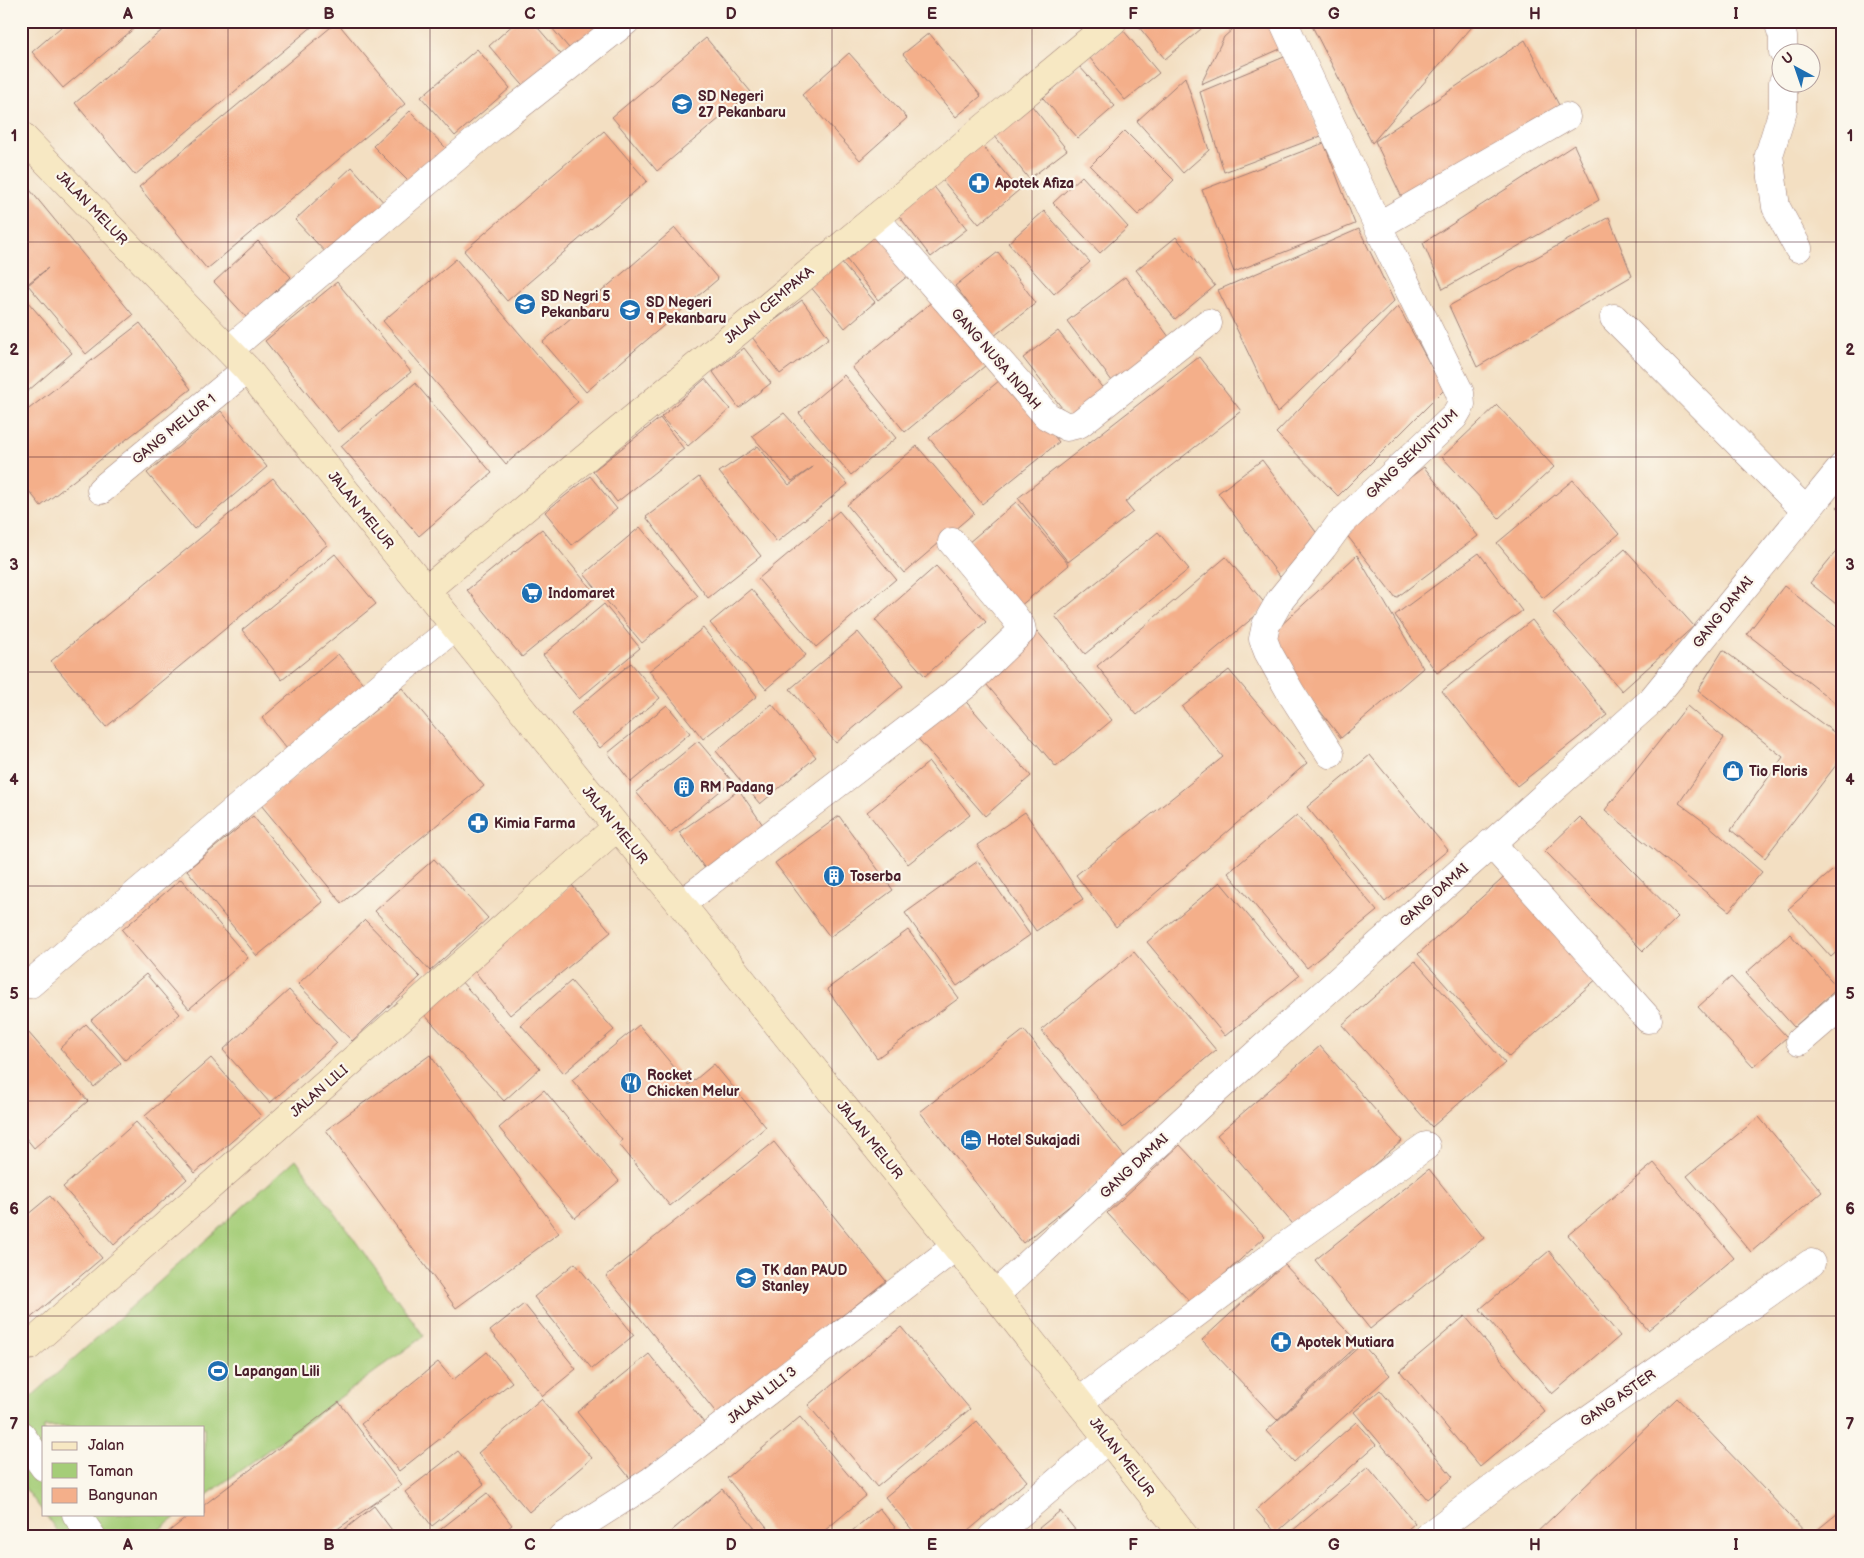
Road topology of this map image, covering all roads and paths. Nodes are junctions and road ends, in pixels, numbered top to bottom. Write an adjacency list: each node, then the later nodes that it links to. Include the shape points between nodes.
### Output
1 (626, 21): 14 (street, GANG MELUR 1, via 498,122)
2 (1113, 21): 9 (street, JALAN CEMPAKA)
3 (1283, 21): 10 (street, GANG SEKUNTUM)
4 (1778, 21): 5 (street)
5 (1783, 42)
6 (1783, 92): 11 (street, via 1783,110 1768,155 1776,206)
7 (1566, 117): 10 (street)
8 (21, 135): 14 (street, JALAN MELUR)
9 (874, 218): 13 (street, GANG NUSA INDAH, via 1047,416 1067,427 1079,424); 19 (street, JALAN CEMPAKA)
10 (1378, 226): 21 (street, GANG SEKUNTUM, via 1460,393 1461,405 1454,417 1339,525 1280,600 1266,625 1263,639 1268,652)
11 (1798, 248)
12 (1614, 318): 17 (street)
13 (1208, 323)
14 (239, 359): 16 (street, GANG MELUR 1); 19 (street, JALAN MELUR)
15 (1843, 466): 17 (street, GANG DAMAI)
16 (101, 490)
17 (1806, 511): 23 (street, GANG DAMAI, via 1650,701)
18 (952, 542): 24 (street, via 1013,615 1022,631 967,684)
19 (426, 590): 20 (street, JALAN MELUR)
20 (455, 627): 22 (street, JALAN MELUR); 25 (street)
21 (1330, 754)
22 (617, 827): 24 (street, JALAN MELUR); 33 (street, JALAN LILI)
23 (1491, 843): 27 (street); 32 (street, GANG DAMAI, via 1214,1092)
24 (681, 904): 30 (street, JALAN MELUR)
25 (30, 984)
26 (1843, 1004): 28 (street)
27 (1648, 1019)
28 (1800, 1041)
29 (1426, 1146): 34 (street, via 1288,1244)
30 (955, 1247): 32 (street, JALAN MELUR); 40 (street, JALAN LILI 3, via 650,1481)
31 (1811, 1263): 43 (street, GANG ASTER, via 1520,1467)
32 (995, 1295): 34 (street, JALAN MELUR)
33 (24, 1346)
34 (1080, 1401): 36 (street, JALAN MELUR)
35 (21, 1435): 37 (street)
36 (1108, 1439): 41 (street); 42 (street, JALAN MELUR)
37 (42, 1464)
38 (77, 1516): 39 (street)
39 (92, 1537)
40 (563, 1537)
41 (992, 1537)
42 (1184, 1537)
43 (1427, 1537)

